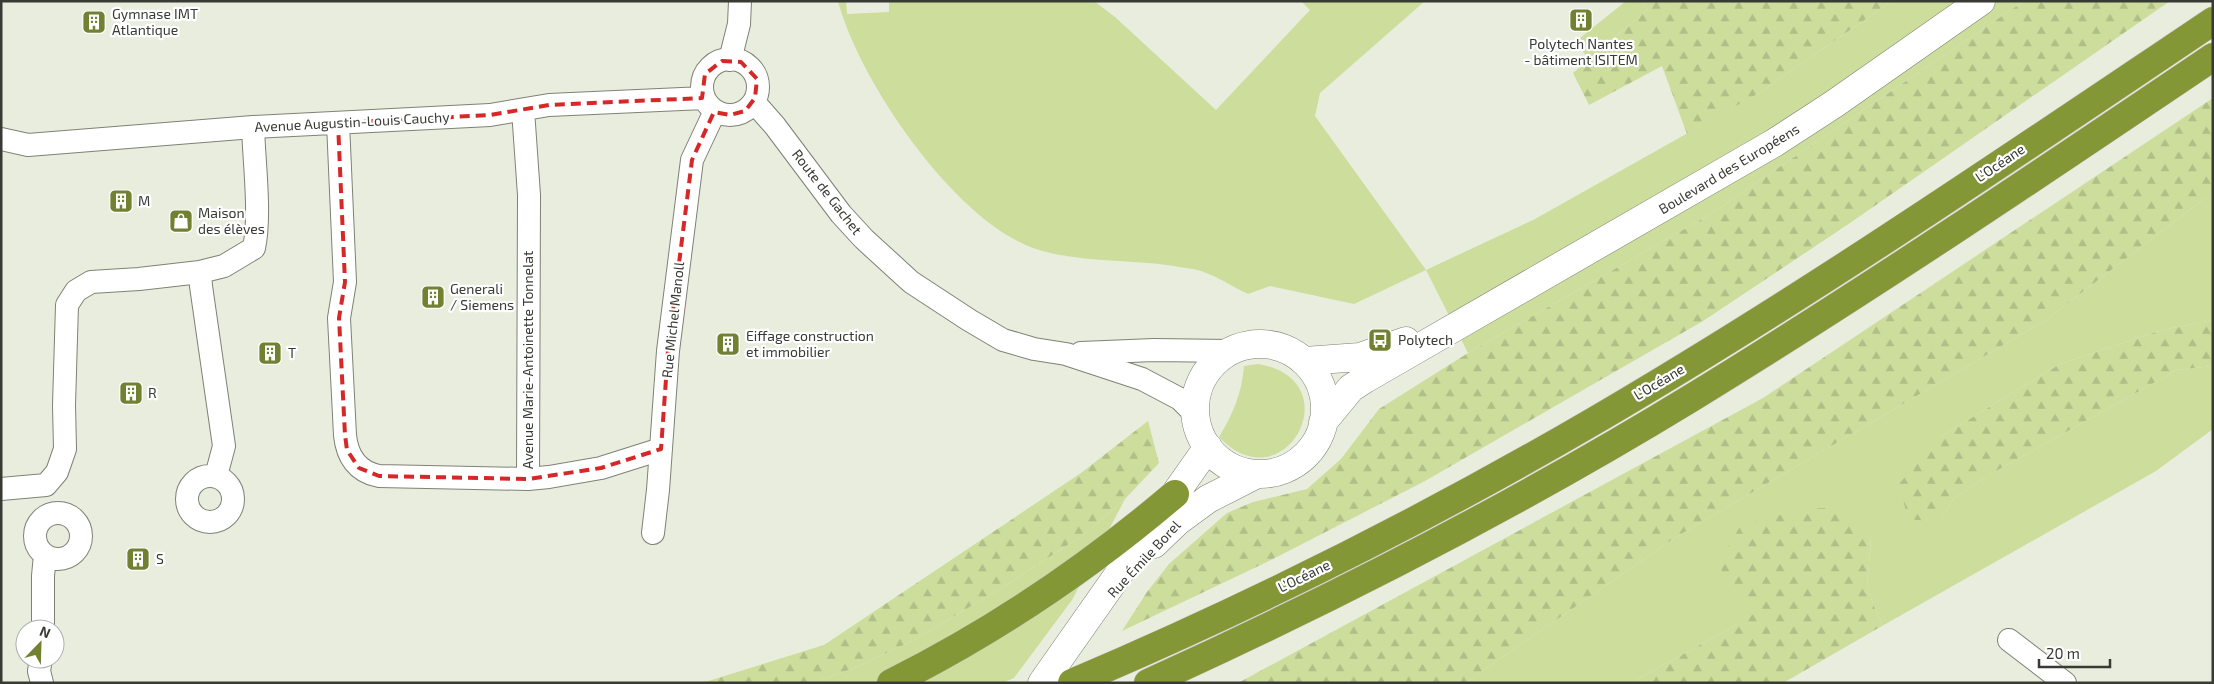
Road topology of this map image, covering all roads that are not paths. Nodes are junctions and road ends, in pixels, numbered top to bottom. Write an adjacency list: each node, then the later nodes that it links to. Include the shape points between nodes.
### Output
1 (740, 1): 5 (street, via 739,24)
2 (1981, 1): 13 (street, Boulevard des Européens, via 1774,143)
3 (2213, 21): 37 (highway, L’Océane, via 1840,269 1593,421 1316,570)
4 (2213, 57): 38 (highway, via 1870,286 1610,446 1468,526 1346,589)
5 (730, 60): 6 (street, via 745,64 753,72 758,87); 7 (street, via 718,62 708,70 702,86)
6 (754, 102): 7 (street, via 745,111 726,115); 15 (street, Route de Gachet, via 841,214 911,282 1003,340)
7 (709, 105): 8 (street, Avenue Augustin-Louis Cauchy, via 550,104); 20 (street, Rue Michel Manoll, via 692,160 668,351)
8 (523, 110): 9 (street, Avenue Augustin-Louis Cauchy, via 490,115); 23 (street, Avenue Marie-Antoinette Tonnelat, via 529,195)
9 (338, 123): 10 (street, Avenue Augustin-Louis Cauchy); 23 (street, Avenue Marie-Antoinette Tonnelat, via 346,282 339,318 347,450 359,468 370,475)
10 (253, 127): 11 (street, Avenue Augustin-Louis Cauchy, via 28,145); 12 (street, via 254,248 224,266)
11 (1, 139)
12 (200, 272): 22 (street, via 224,446); 24 (street, via 91,282 76,291 67,305 65,449 57,472)
13 (1467, 320): 16 (street, Boulevard des Européens, via 1360,357); 18 (street, Boulevard des Européens, via 1351,388)
14 (1230, 351): 15 (street, Route de Gachet); 16 (street, via 1249,345 1278,346); 17 (street, via 1214,362 1203,377 1196,395)
15 (1066, 354): 17 (street, Route de Gachet, via 1142,379 1180,399)
16 (1305, 362): 18 (street, via 1314,371 1322,389)
17 (1195, 414): 19 (street)
18 (1324, 422): 21 (street, via 1315,444 1300,460 1280,470)
19 (1208, 447): 21 (street, via 1224,463); 26 (street, Rue Émile Borel)
20 (661, 448): 23 (street, via 601,468); 28 (street, Rue Michel Manoll)
21 (1257, 474): 31 (street, Rue Émile Borel, via 1208,499 1178,521)
22 (216, 476)
23 (528, 479)
24 (46, 485): 25 (street); 27 (street)
25 (1, 489)
26 (1174, 494): 31 (street, Rue Émile Borel); 35 (highway, via 1131,531 1051,589 940,658)
27 (55, 512): 29 (street, via 42,518 35,530 36,544); 29 (street, via 70,515 75,520 80,526 81,541 73,554 66,557 59,559)
28 (653, 533)
29 (45, 555): 30 (street)
30 (43, 619)
31 (1088, 620): 36 (street, Rue Émile Borel)
32 (2009, 640): 39 (street)
33 (39, 669): 34 (street)
34 (42, 683)
35 (890, 683)
36 (1042, 683)
37 (1072, 683)
38 (1148, 683)
39 (2065, 683)

